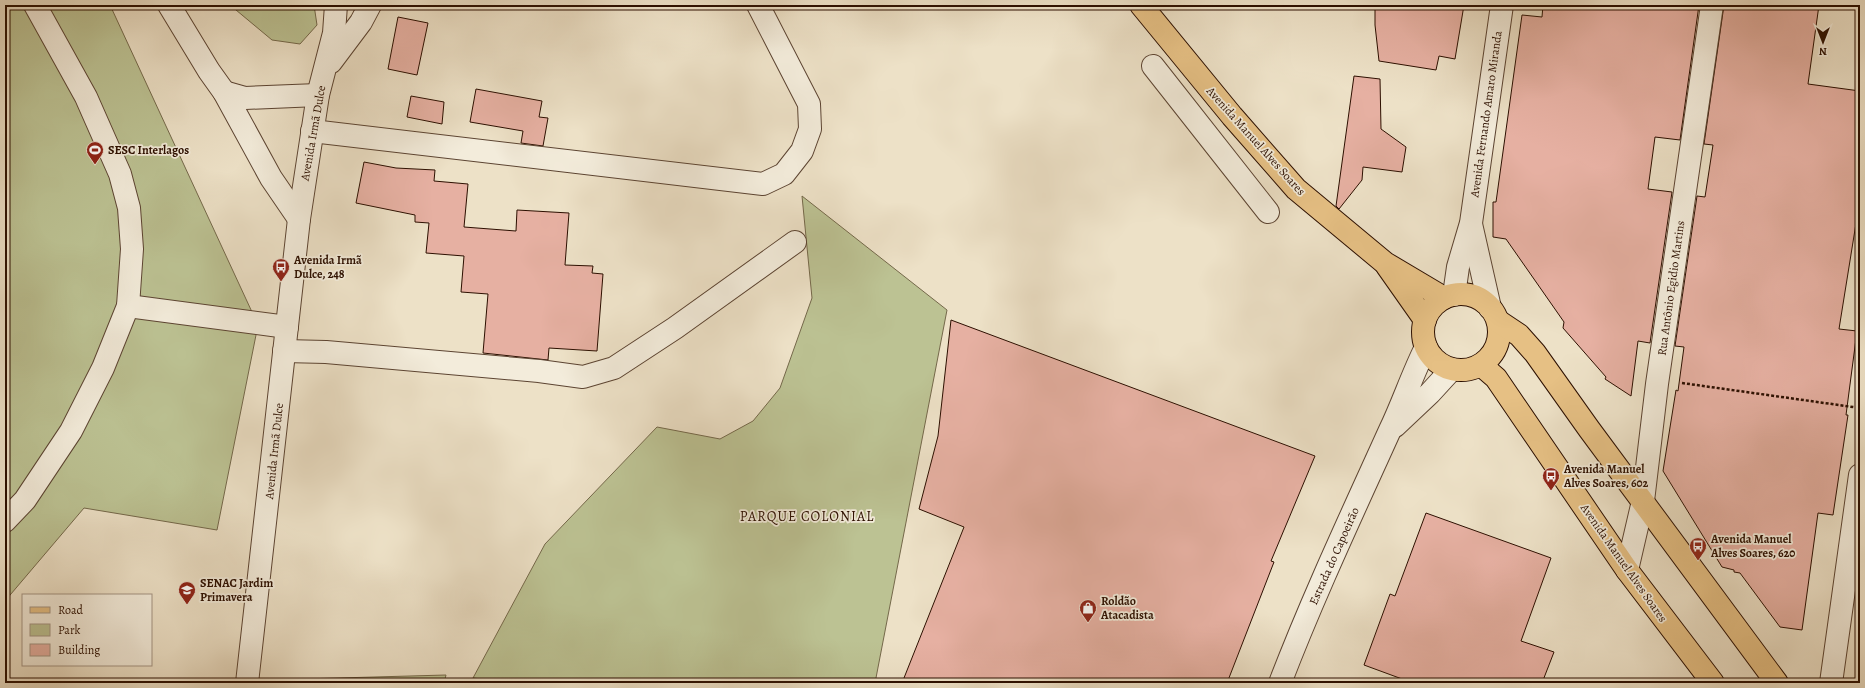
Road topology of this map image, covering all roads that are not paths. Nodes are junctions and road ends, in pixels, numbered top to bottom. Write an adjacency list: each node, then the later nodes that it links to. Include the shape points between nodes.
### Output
1 (35, 5): 20 (street, via 86,97 120,174 129,208 132,250)
2 (169, 5): 11 (street)
3 (336, 5): 10 (street, Avenida Irmã Dulce, via 334,33)
4 (370, 5): 10 (street, Avenida Irmã Dulce, via 361,22)
5 (758, 5): 13 (street, via 809,104 810,129 802,151 784,174 764,184)
6 (1140, 5): 18 (main road, Avenida Manuel Alves Soares, via 1296,189)
7 (1502, 5): 16 (street, Avenida Fernando Amaro Miranda)
8 (1712, 5): 30 (street, Rua Antônio Egidio Martins, via 1657,384)
9 (1153, 66): 14 (street)
10 (325, 70): 12 (street, Avenida Irmã Dulce)
11 (224, 92): 12 (street, via 245,98); 15 (street, via 271,178)
12 (318, 95): 13 (street, Avenida Irmã Dulce)
13 (312, 132): 15 (street, Avenida Irmã Dulce)
14 (1268, 212)
15 (299, 219): 23 (street, Avenida Irmã Dulce)
16 (1470, 223): 19 (street, Avenida Fernando Amaro Miranda); 21 (street, Avenida Fernando Amaro Miranda)
17 (795, 242): 25 (street, via 675,328 614,368 583,377 326,352)
18 (1385, 263): 19 (main road, Avenida Manuel Alves Soares); 22 (main road, Avenida Manuel Alves Soares)
19 (1449, 297): 21 (main road, via 1468,295 1480,299); 22 (main road, via 1429,311)
20 (128, 306): 23 (street); 31 (street, via 103,368 71,431 25,500)
21 (1494, 315): 26 (main road, via 1499,334 1496,346 1490,357); 30 (main road, via 1535,353)
22 (1425, 320): 24 (main road, via 1423,334)
23 (287, 328): 25 (street, Avenida Irmã Dulce)
24 (1426, 347): 27 (main road, via 1436,361); 28 (street, Estrada do Capoeirão, via 1411,377)
25 (284, 351): 33 (street, Avenida Irmã Dulce)
26 (1480, 365): 27 (main road, via 1466,370); 32 (main road, Avenida Manuel Alves Soares, via 1496,378)
27 (1452, 369): 28 (street, Estrada do Capoeirão)
28 (1391, 430): 34 (street, Estrada do Capoeirão, via 1298,636)
29 (1860, 475): 37 (street)
30 (1643, 501): 32 (street, Rua Antônio Egidio Martins); 36 (main road)
31 (5, 521)
32 (1627, 570): 35 (main road, Avenida Manuel Alves Soares)
33 (247, 683)
34 (1280, 683)
35 (1712, 683)
36 (1777, 683)
37 (1831, 683)

